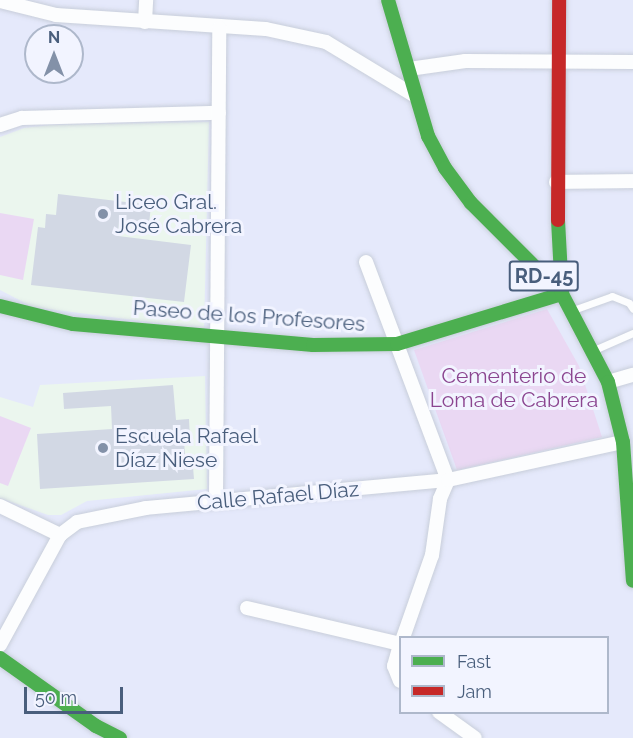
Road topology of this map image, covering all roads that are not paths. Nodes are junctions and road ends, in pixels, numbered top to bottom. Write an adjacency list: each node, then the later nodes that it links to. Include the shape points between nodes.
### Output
1 (146, 0): 5 (street)
2 (388, 0): 9 (street, RD-45)
3 (559, 0): 7 (street)
4 (0, 1): 5 (street, via 56,15)
5 (145, 22): 6 (street)
6 (219, 28): 10 (street, via 266,29 326,42); 11 (street)
7 (557, 62): 8 (street); 9 (street, via 465,61); 14 (street)
8 (633, 62)
9 (409, 69): 10 (street, RD-45)
10 (415, 96): 16 (street, RD-45, via 428,136 445,168 471,203)
11 (219, 113): 12 (street, via 22,118); 21 (street)
12 (0, 125)
13 (633, 181): 14 (street)
14 (556, 182): 16 (street)
15 (366, 262): 22 (street)
16 (561, 294): 19 (street, RD-45); 22 (street, Paseo de los Profesores)
17 (0, 306): 21 (street, Paseo de los Profesores, via 73,324)
18 (633, 309): 19 (lane, via 612,296)
19 (571, 311): 23 (street, RD-45)
20 (633, 333): 23 (lane)
21 (214, 337): 22 (street, Paseo de los Profesores, via 313,345); 29 (street)
22 (397, 345): 28 (street)
23 (592, 351): 25 (street, RD-45)
24 (633, 375): 25 (street)
25 (608, 382): 26 (street, RD-45)
26 (623, 442): 27 (street, RD-45); 28 (street, Calle Rafael Díaz)
27 (629, 473): 32 (street, RD-45)
28 (448, 480): 29 (street, Calle Rafael Díaz); 34 (street, via 440,499 432,555)
29 (216, 500): 31 (street, Calle Rafael Díaz, via 146,508 77,522)
30 (0, 506): 31 (street)
31 (60, 535): 35 (street)
32 (633, 581)
33 (247, 608): 36 (street)
34 (404, 636)
35 (0, 645)
36 (399, 645)
37 (399, 648): 39 (street, via 394,666)
38 (0, 658): 41 (street, via 96,726)
39 (399, 678)
40 (442, 714): 42 (street)
41 (120, 738)
42 (475, 738)

